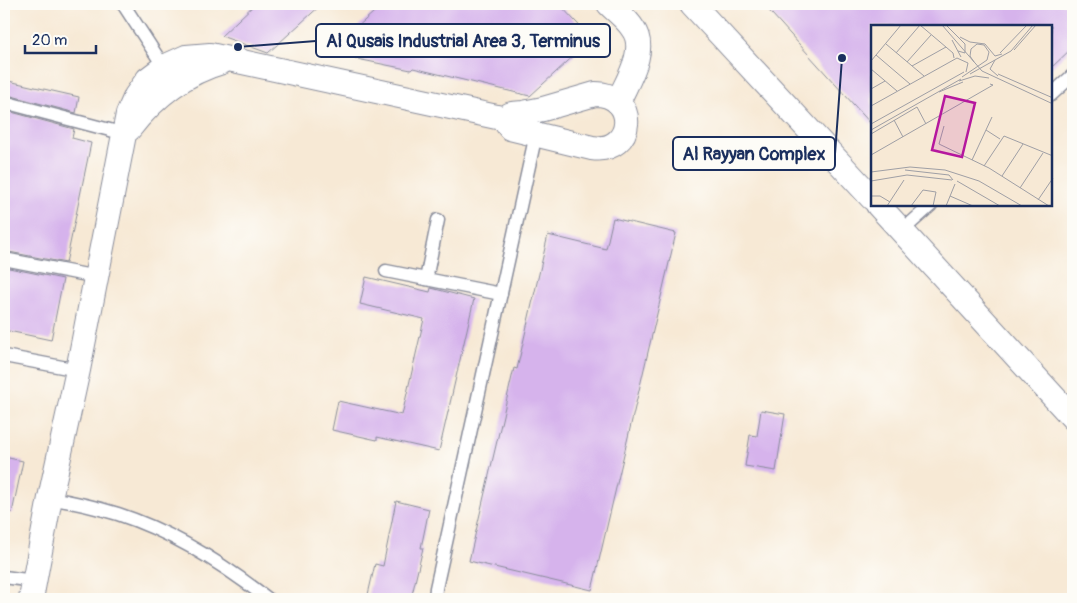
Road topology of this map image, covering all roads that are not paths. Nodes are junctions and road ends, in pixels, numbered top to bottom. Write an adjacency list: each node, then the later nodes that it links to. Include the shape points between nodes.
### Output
1 (123, 4): 5 (lane)
2 (692, 4): 13 (street)
3 (615, 10): 8 (street, via 635,31 639,50)
4 (233, 59): 5 (street, via 210,55 186,57); 10 (street); 11 (street, via 183,78 161,94)
5 (164, 67): 11 (street, via 148,79 136,96 128,114)
6 (1073, 74): 7 (lane)
7 (1052, 94)
8 (613, 98): 10 (street, via 595,94 512,114); 12 (street, via 623,107 626,124 620,138 608,148 592,148)
9 (4, 102): 11 (lane)
10 (506, 119): 12 (street, via 510,128)
11 (125, 134): 20 (street)
12 (536, 134): 22 (lane)
13 (871, 197)
14 (879, 206): 17 (street)
15 (930, 206): 17 (lane)
16 (438, 220): 21 (lane)
17 (902, 231): 25 (street)
18 (4, 259): 20 (lane)
19 (386, 271): 21 (lane)
20 (97, 277): 24 (street)
21 (426, 279): 22 (lane)
22 (501, 294): 30 (lane)
23 (4, 356): 24 (lane)
24 (78, 370): 26 (street)
25 (1073, 418)
26 (50, 498): 28 (street); 29 (lane, via 119,515 182,541 212,558)
27 (4, 577): 28 (lane)
28 (32, 590)
29 (268, 599)
30 (435, 599)

